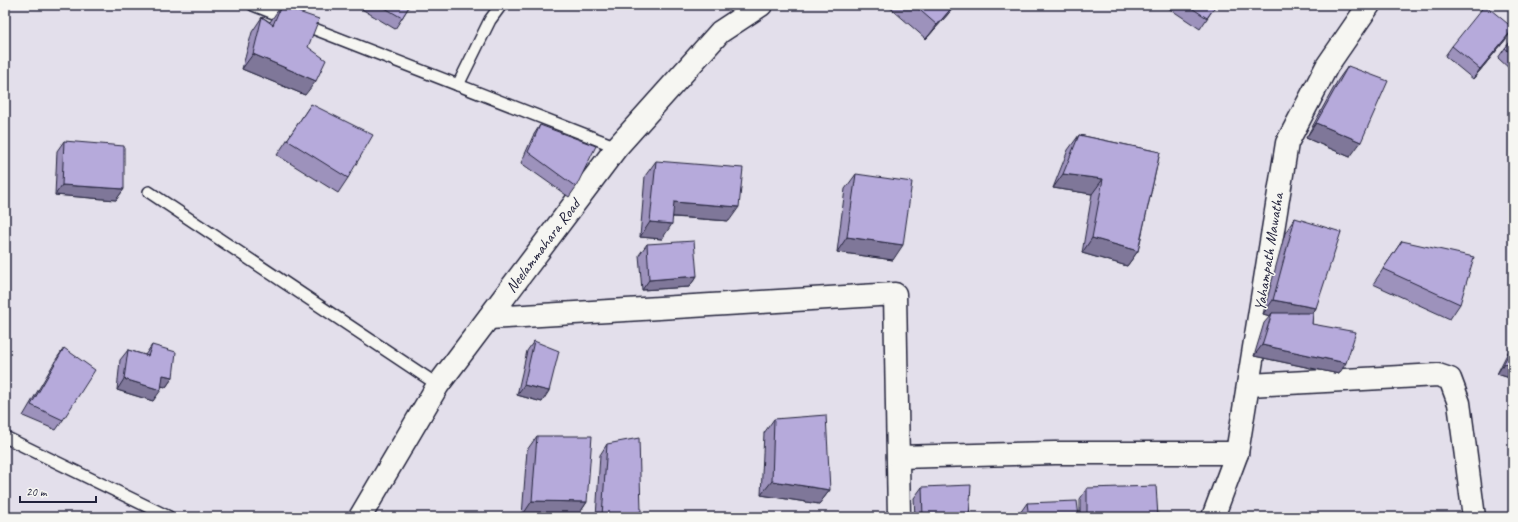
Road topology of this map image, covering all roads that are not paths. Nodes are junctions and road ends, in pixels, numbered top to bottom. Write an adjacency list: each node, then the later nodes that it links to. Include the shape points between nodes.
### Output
1 (253, 5): 5 (lane)
2 (501, 5): 5 (lane, via 490,20)
3 (761, 5): 6 (street, Neelammahara Road, via 720,32)
4 (1369, 5): 10 (street, Yahampath Mawatha, via 1327,66 1287,143)
5 (458, 85): 6 (lane)
6 (617, 147): 8 (street, Neelammahara Road)
7 (149, 192): 9 (lane)
8 (489, 318): 9 (street, Neelammahara Road); 13 (street, via 895,294)
9 (438, 385): 15 (street, Neelammahara Road)
10 (1249, 385): 12 (street, Yahampath Mawatha); 18 (street, via 1438,376 1450,379 1459,403)
11 (5, 437): 14 (lane)
12 (1237, 453): 13 (street, via 1055,453); 17 (street, Yahampath Mawatha)
13 (898, 457): 16 (street)
14 (169, 517)
15 (360, 517)
16 (899, 517)
17 (1213, 517)
18 (1474, 517)

